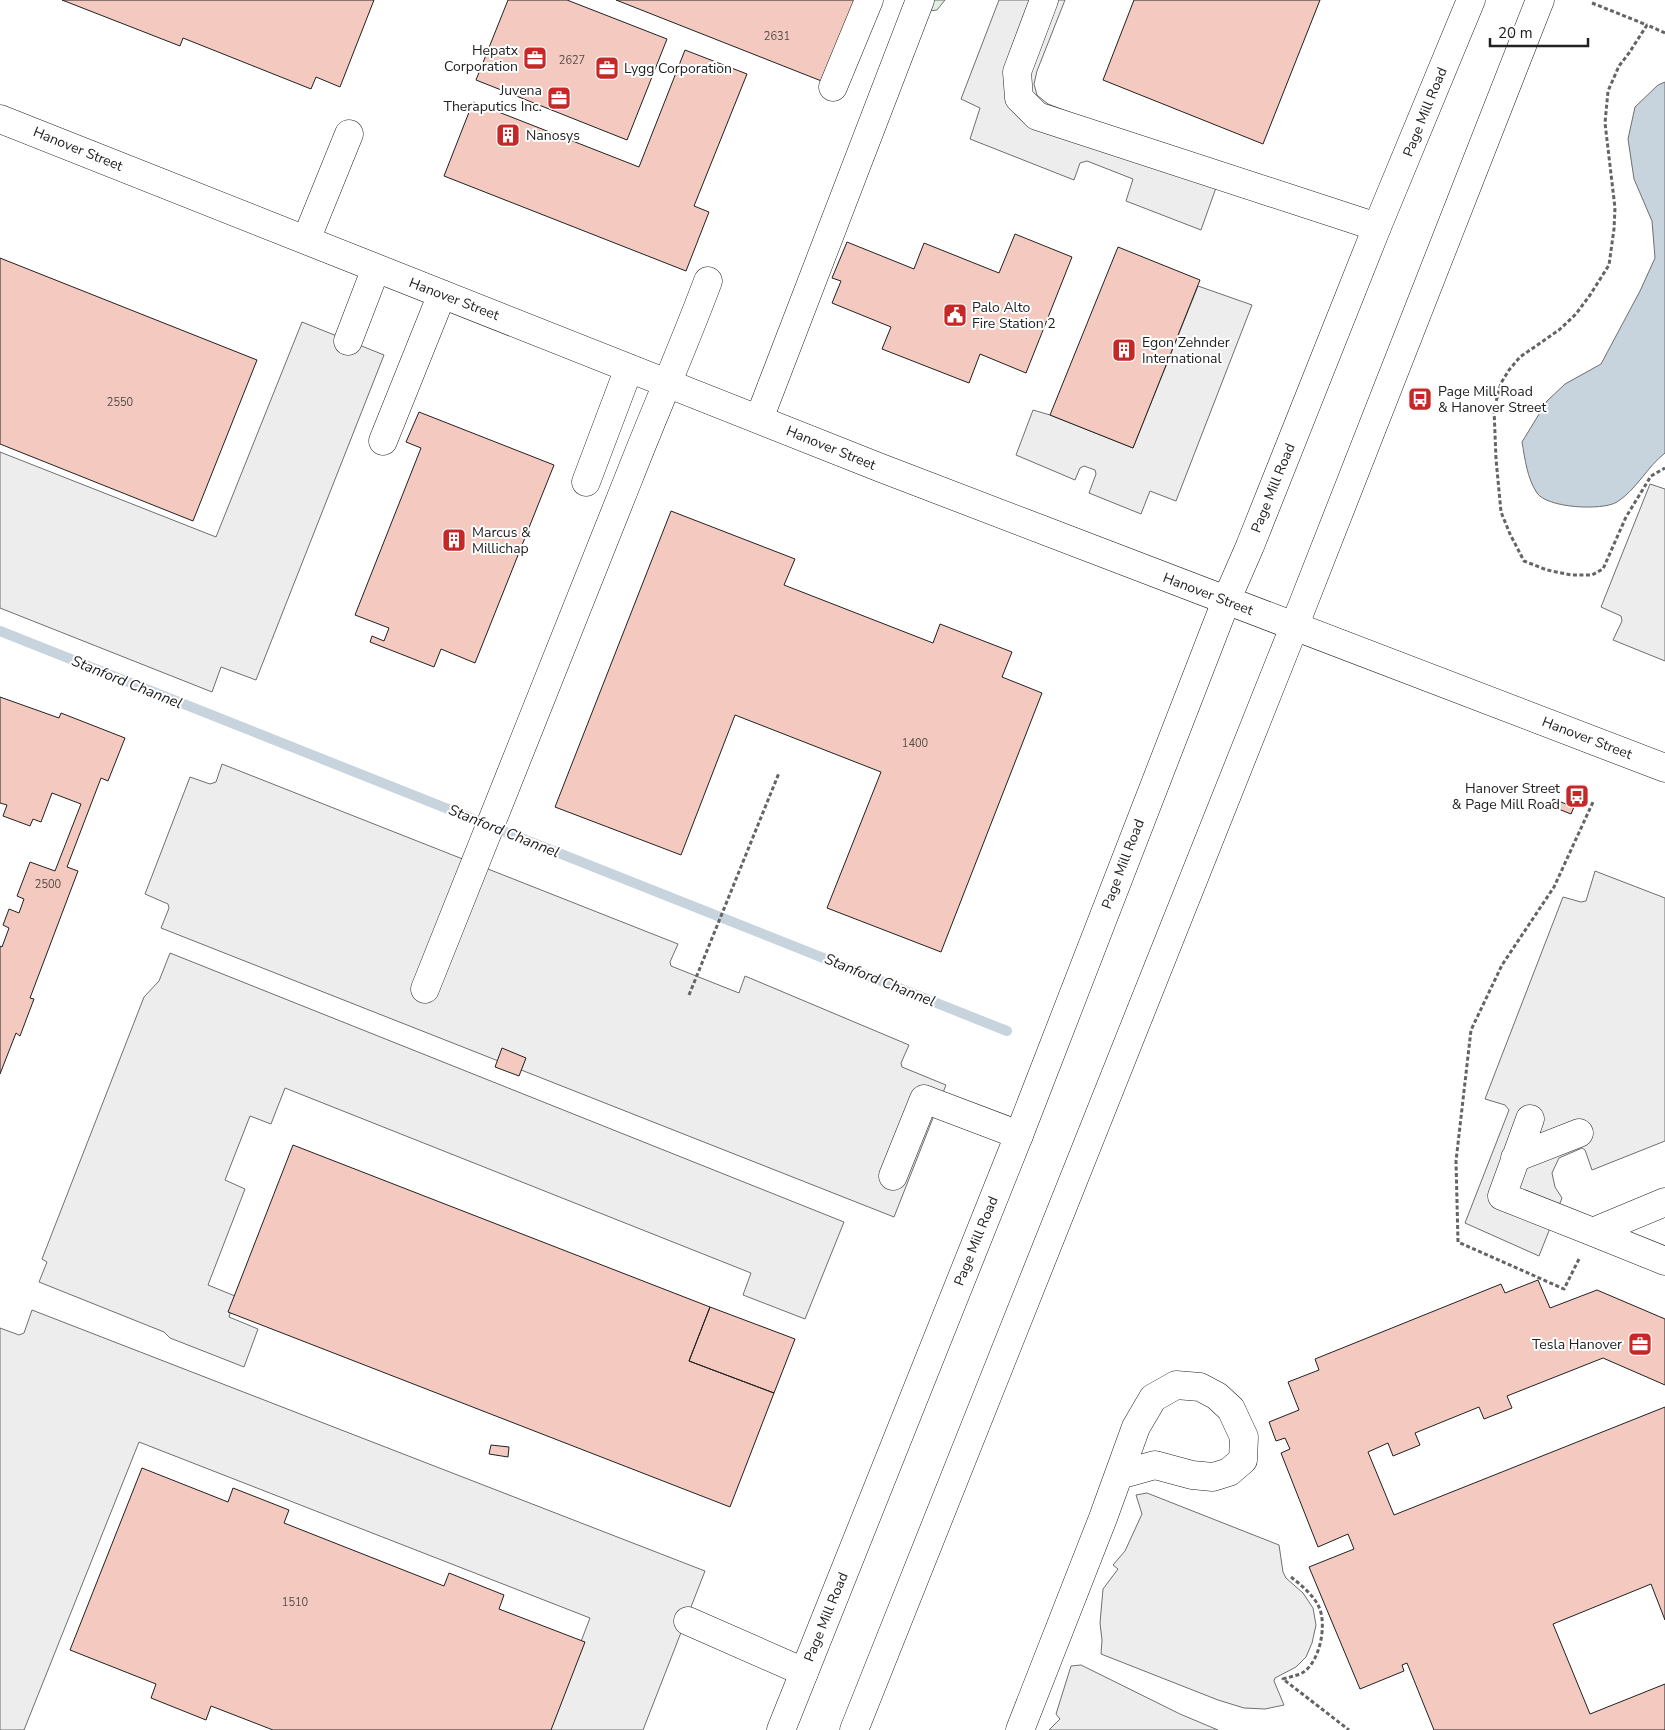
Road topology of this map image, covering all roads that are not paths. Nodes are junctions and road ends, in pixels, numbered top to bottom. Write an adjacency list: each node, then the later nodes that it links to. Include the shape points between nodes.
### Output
1 (869, 0): 6 (main road)
2 (920, 0): 17 (main road)
3 (1044, 0): 9 (main road, via 1017,72 1020,98 1037,116)
4 (1471, 0): 9 (main road, Page Mill Road)
5 (1540, 0): 21 (main road)
6 (834, 87)
7 (0, 119): 10 (main road, Hanover Street)
8 (349, 134): 10 (main road)
9 (1377, 227): 20 (main road, Page Mill Road)
10 (306, 240): 11 (main road, Hanover Street)
11 (376, 268): 13 (main road, Hanover Street); 14 (main road)
12 (708, 281): 16 (main road)
13 (442, 294): 15 (main road, Hanover Street); 18 (main road)
14 (348, 341)
15 (629, 368): 16 (main road, Hanover Street); 19 (main road)
16 (668, 384): 17 (main road, Hanover Street); 23 (main road)
17 (759, 419): 20 (main road, Hanover Street)
18 (383, 441)
19 (586, 482)
20 (1226, 602): 21 (main road, Hanover Street); 26 (main road, Page Mill Road)
21 (1294, 627): 22 (main road, Hanover Street); 36 (main road)
22 (1665, 768)
23 (425, 989)
24 (1530, 1119): 27 (main road)
25 (1579, 1133): 27 (main road)
26 (1019, 1136): 28 (main road, via 924,1099); 34 (main road, Page Mill Road)
27 (1515, 1158): 30 (main road, via 1502,1196)
28 (893, 1176)
29 (1665, 1202): 30 (main road)
30 (1593, 1232): 31 (main road)
31 (1665, 1261)
32 (1119, 1475): 32 (main road, via 1136,1428 1153,1398 1176,1385 1200,1387 1217,1396 1231,1409 1244,1437 1242,1460 1230,1472 1213,1477 1155,1465); 37 (main road)
33 (688, 1621): 34 (main road)
34 (804, 1672): 35 (main road, Page Mill Road)
35 (781, 1730)
36 (854, 1730)
37 (1020, 1730)

